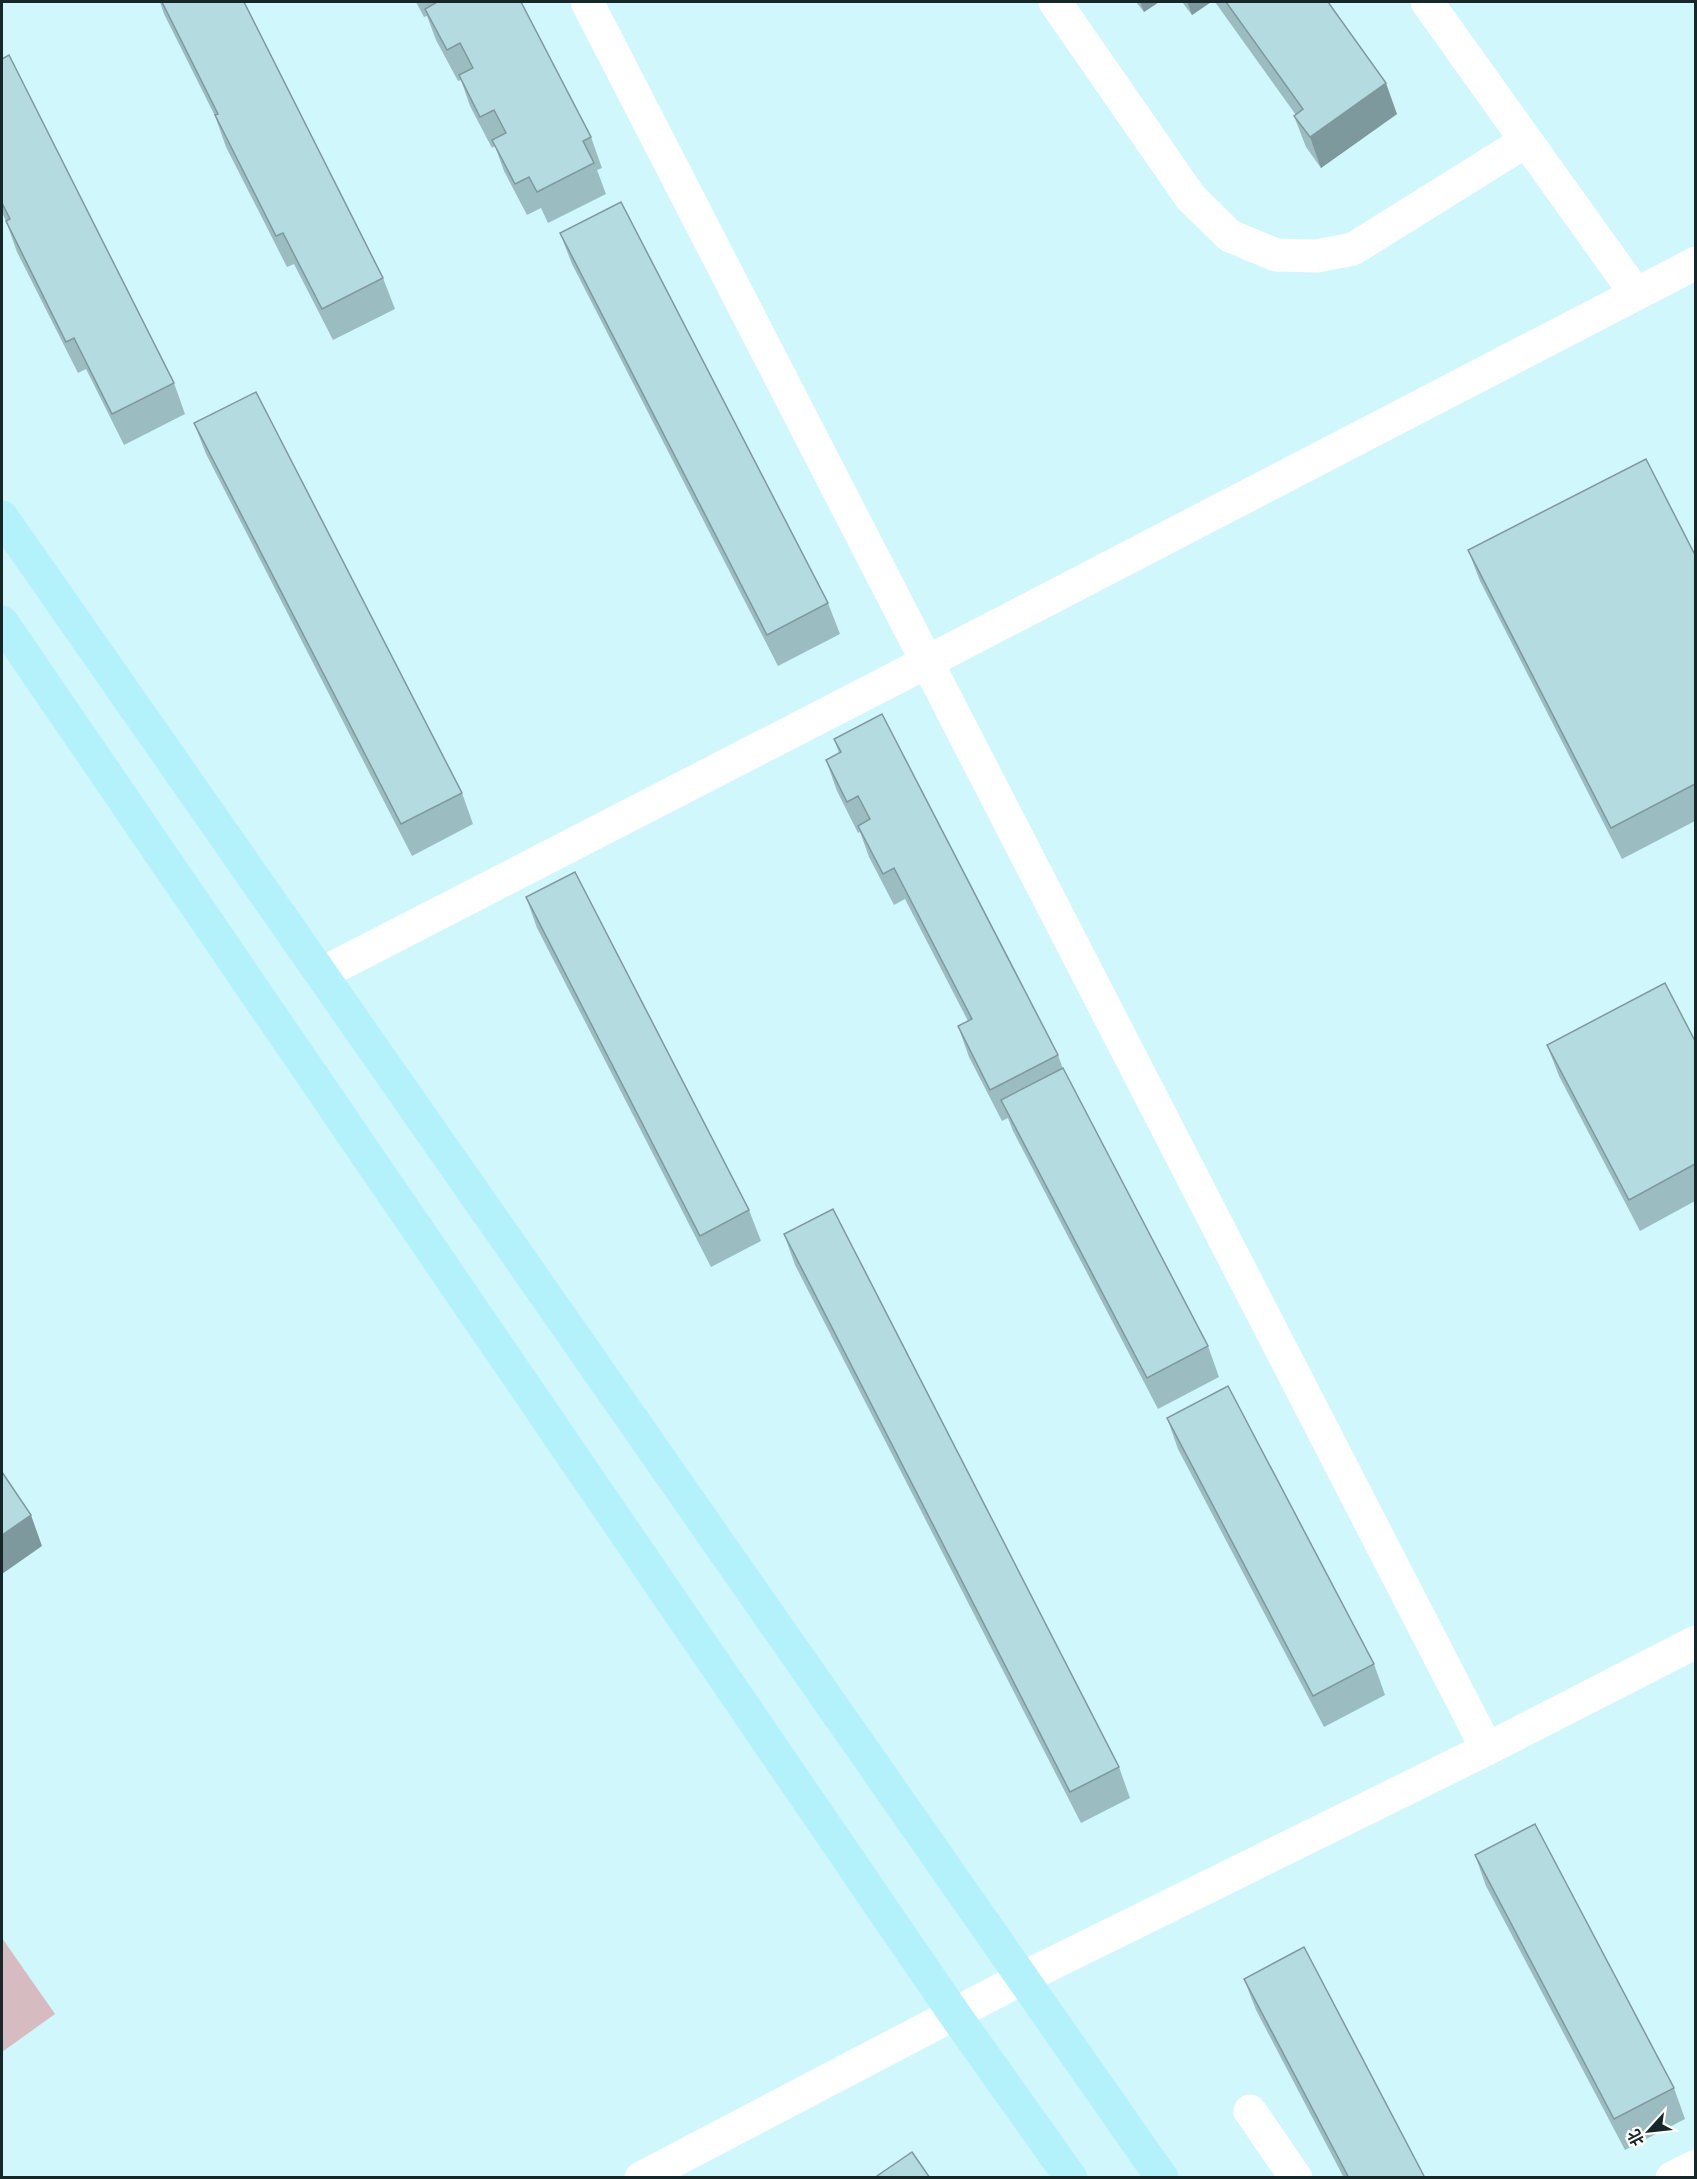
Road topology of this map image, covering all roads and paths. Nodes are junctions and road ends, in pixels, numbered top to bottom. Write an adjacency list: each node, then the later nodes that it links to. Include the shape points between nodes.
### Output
1 (587, 2): 9 (street)
2 (1054, 2): 4 (street, via 1191,198 1230,236 1276,255 1317,256 1353,249)
3 (1426, 2): 4 (street)
4 (1526, 141): 6 (street)
5 (1695, 263): 6 (street)
6 (1636, 294): 9 (street)
7 (2, 517): 10 (main road)
8 (2, 622): 14 (main road)
9 (927, 662): 10 (street); 12 (street)
10 (321, 974): 13 (main road)
11 (1695, 1642): 12 (street)
12 (1487, 1749): 13 (street)
13 (1023, 1978): 14 (street); 19 (main road)
14 (955, 2015): 17 (street); 18 (main road)
15 (1250, 2111): 20 (street)
16 (1695, 2166): 21 (street)
17 (641, 2178)
18 (1071, 2178)
19 (1162, 2178)
20 (1296, 2178)
21 (1672, 2178)

